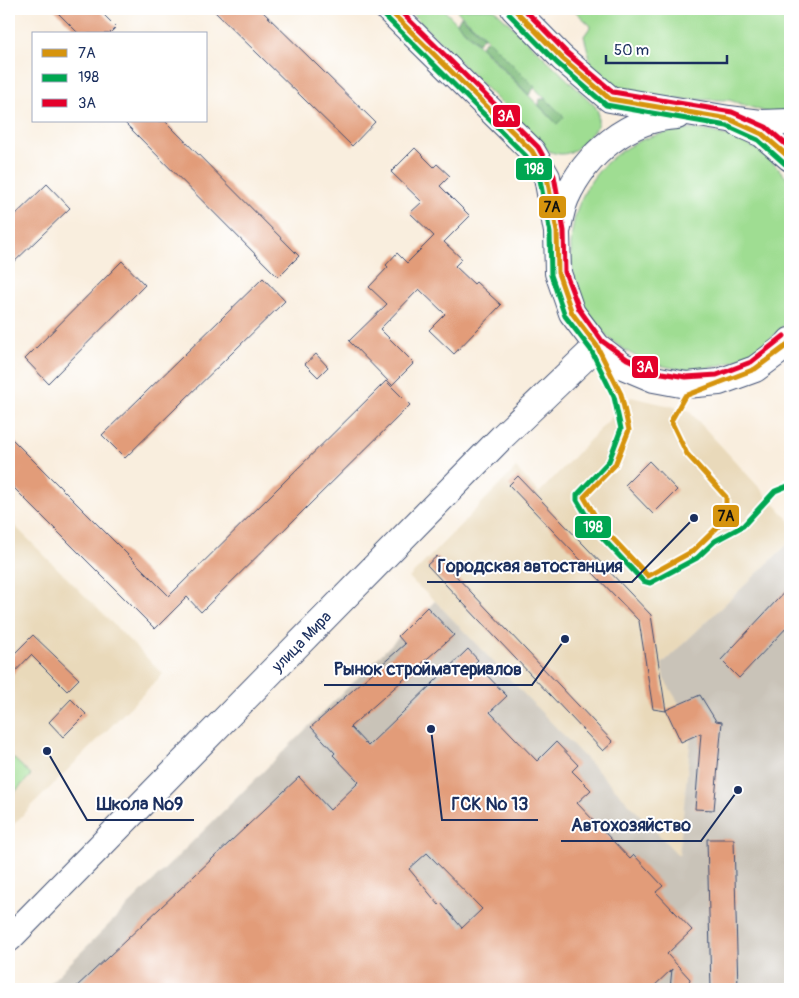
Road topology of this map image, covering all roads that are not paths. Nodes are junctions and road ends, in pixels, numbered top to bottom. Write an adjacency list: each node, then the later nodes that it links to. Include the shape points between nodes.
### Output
1 (388, 9): 7 (main road, via 532,151 547,177)
2 (514, 9): 3 (main road, via 562,58 610,99)
3 (700, 114): 4 (main road); 7 (main road, via 666,116 634,126 605,144 582,169 566,199)
4 (729, 119): 5 (main road); 6 (main road, via 762,134)
5 (790, 122)
6 (790, 158)
7 (557, 232): 9 (main road, via 558,273 563,289 572,313)
8 (790, 341): 9 (main road, via 756,369 719,382 686,385 654,380 623,366)
9 (597, 346): 10 (main road, улица Мира, via 502,437)
10 (9, 939)

